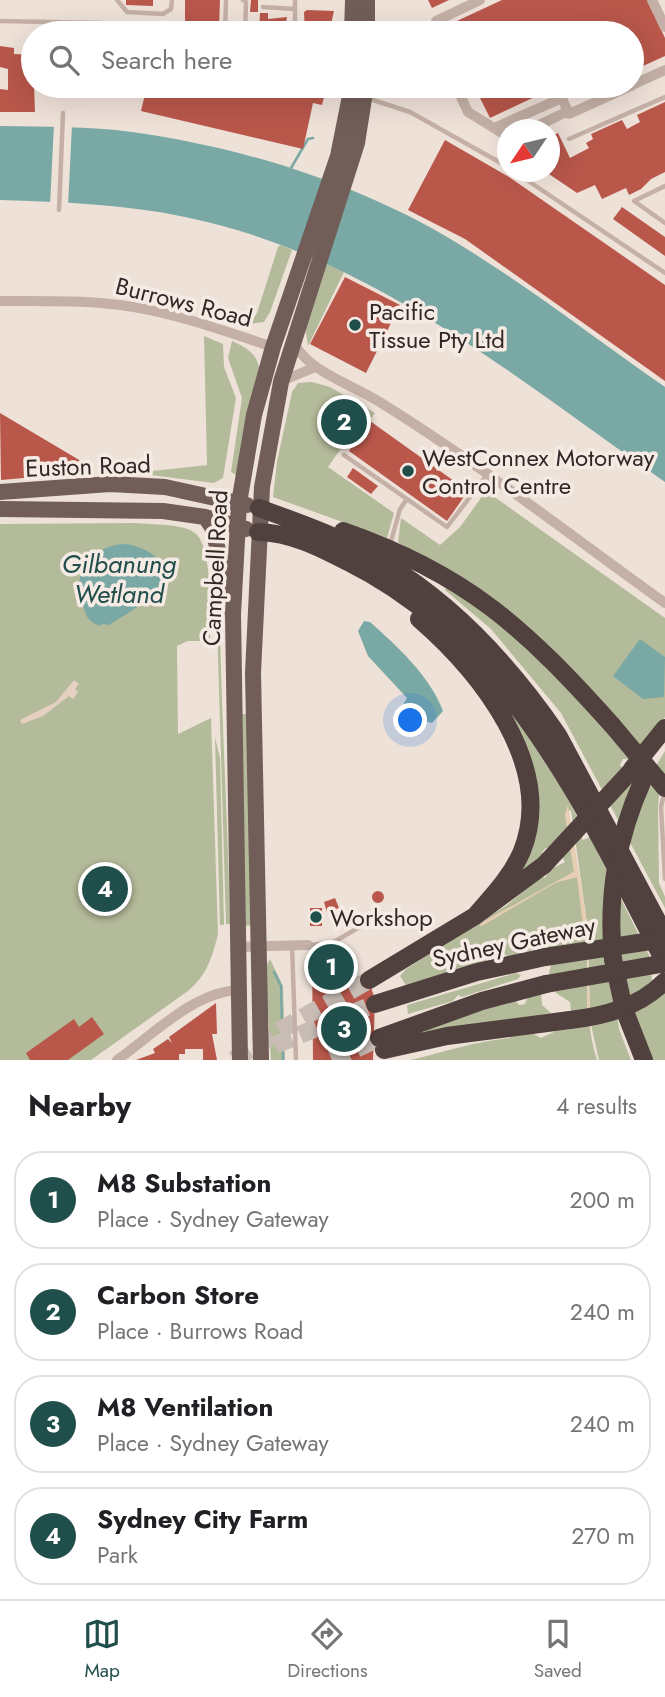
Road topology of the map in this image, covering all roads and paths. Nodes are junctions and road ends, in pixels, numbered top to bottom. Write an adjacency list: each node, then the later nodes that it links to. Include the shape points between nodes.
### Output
1 (117, 0): 2 (lane, via 127,12 163,14 171,9)
2 (172, 0)
3 (226, 0): 14 (lane)
4 (243, 0): 15 (lane)
5 (295, 0): 11 (lane)
6 (353, 0): 17 (main road)
7 (367, 0): 18 (main road)
8 (480, 0): 19 (street)
9 (652, 0): 20 (street)
10 (263, 7): 11 (lane)
11 (295, 9): 16 (lane)
12 (0, 21): 13 (lane)
13 (21, 21)
14 (225, 21)
15 (245, 21)
16 (295, 21)
17 (352, 21)
18 (366, 21)
19 (436, 21)
20 (665, 27)
21 (665, 70): 22 (street)
22 (644, 80)
23 (665, 97): 34 (lane)
24 (357, 98): 40 (main road, Campbell Road, via 339,176)
25 (376, 98): 35 (lane)
26 (462, 98): 32 (street, via 468,111)
27 (562, 98): 29 (street); 32 (street)
28 (604, 98): 29 (street)
29 (568, 111): 31 (street)
30 (63, 113): 38 (lane)
31 (552, 119)
32 (494, 128): 33 (street)
33 (497, 130)
34 (569, 139)
35 (497, 161)
36 (530, 182): 41 (lane)
37 (665, 186): 39 (lane, via 634,201)
38 (59, 209)
39 (665, 223)
40 (308, 265): 43 (main road, Campbell Road); 44 (main road, Campbell Road)
41 (665, 273)
42 (0, 301): 44 (street, Burrows Road, via 85,301 136,307)
43 (293, 338): 45 (street); 46 (main road, Campbell Road); 51 (main road, via 276,368 264,413)
44 (273, 347): 51 (main road, Campbell Road, via 254,415)
45 (313, 368): 46 (street); 48 (street, via 377,401)
46 (281, 382): 51 (main road, Campbell Road, via 265,458)
47 (344, 455): 50 (lane)
48 (486, 475): 50 (lane, via 449,527); 57 (street)
49 (0, 492): 51 (main road, Euston Road, via 110,484 165,487)
50 (407, 499): 56 (lane)
51 (249, 505): 54 (main road, Campbell Road); 55 (main road, Campbell Road); 56 (highway, via 339,530)
52 (0, 509): 53 (main road, Euston Road, via 140,510)
53 (205, 517): 54 (main road, Euston Road); 58 (main road, via 212,527)
54 (237, 526): 55 (main road, Euston Road); 58 (main road, Campbell Road)
55 (258, 532): 65 (highway, via 309,548 380,587 452,653 508,730 528,777 530,824 511,872); 69 (main road, Campbell Road, via 253,673); 72 (highway, via 310,543 368,572 446,628 490,672 550,751)
56 (387, 555): 63 (highway, bridge, via 453,579 539,645); 67 (highway, via 461,621 537,705 577,768)
57 (665, 603)
58 (233, 610): 59 (lane); 71 (main road, Campbell Road)
59 (210, 615)
60 (665, 728): 62 (highway)
61 (665, 741): 62 (highway)
62 (636, 776): 65 (highway, bridge, via 544,865); 81 (highway, bridge, via 613,871 610,923 624,1009)
63 (665, 789): 64 (lane, via 661,807)
64 (665, 879)
65 (475, 916): 73 (highway)
66 (365, 924): 68 (lane, via 332,943)
67 (665, 937): 76 (highway, Sydney Gateway, bridge, via 477,972)
68 (308, 945): 70 (street)
69 (260, 946): 70 (street); 71 (street); 79 (main road, Campbell Road)
70 (292, 946): 80 (lane)
71 (238, 947): 75 (main road, Campbell Road)
72 (665, 963): 74 (highway, Sydney Gateway, bridge, via 546,984 482,1001 382,1044 597,1017 625,1008)
73 (369, 980)
74 (665, 981)
75 (239, 990): 77 (street, via 219,992 191,1006); 78 (main road, Campbell Road)
76 (375, 1003)
77 (117, 1060)
78 (240, 1060)
79 (261, 1060)
80 (296, 1060)
81 (644, 1060)

